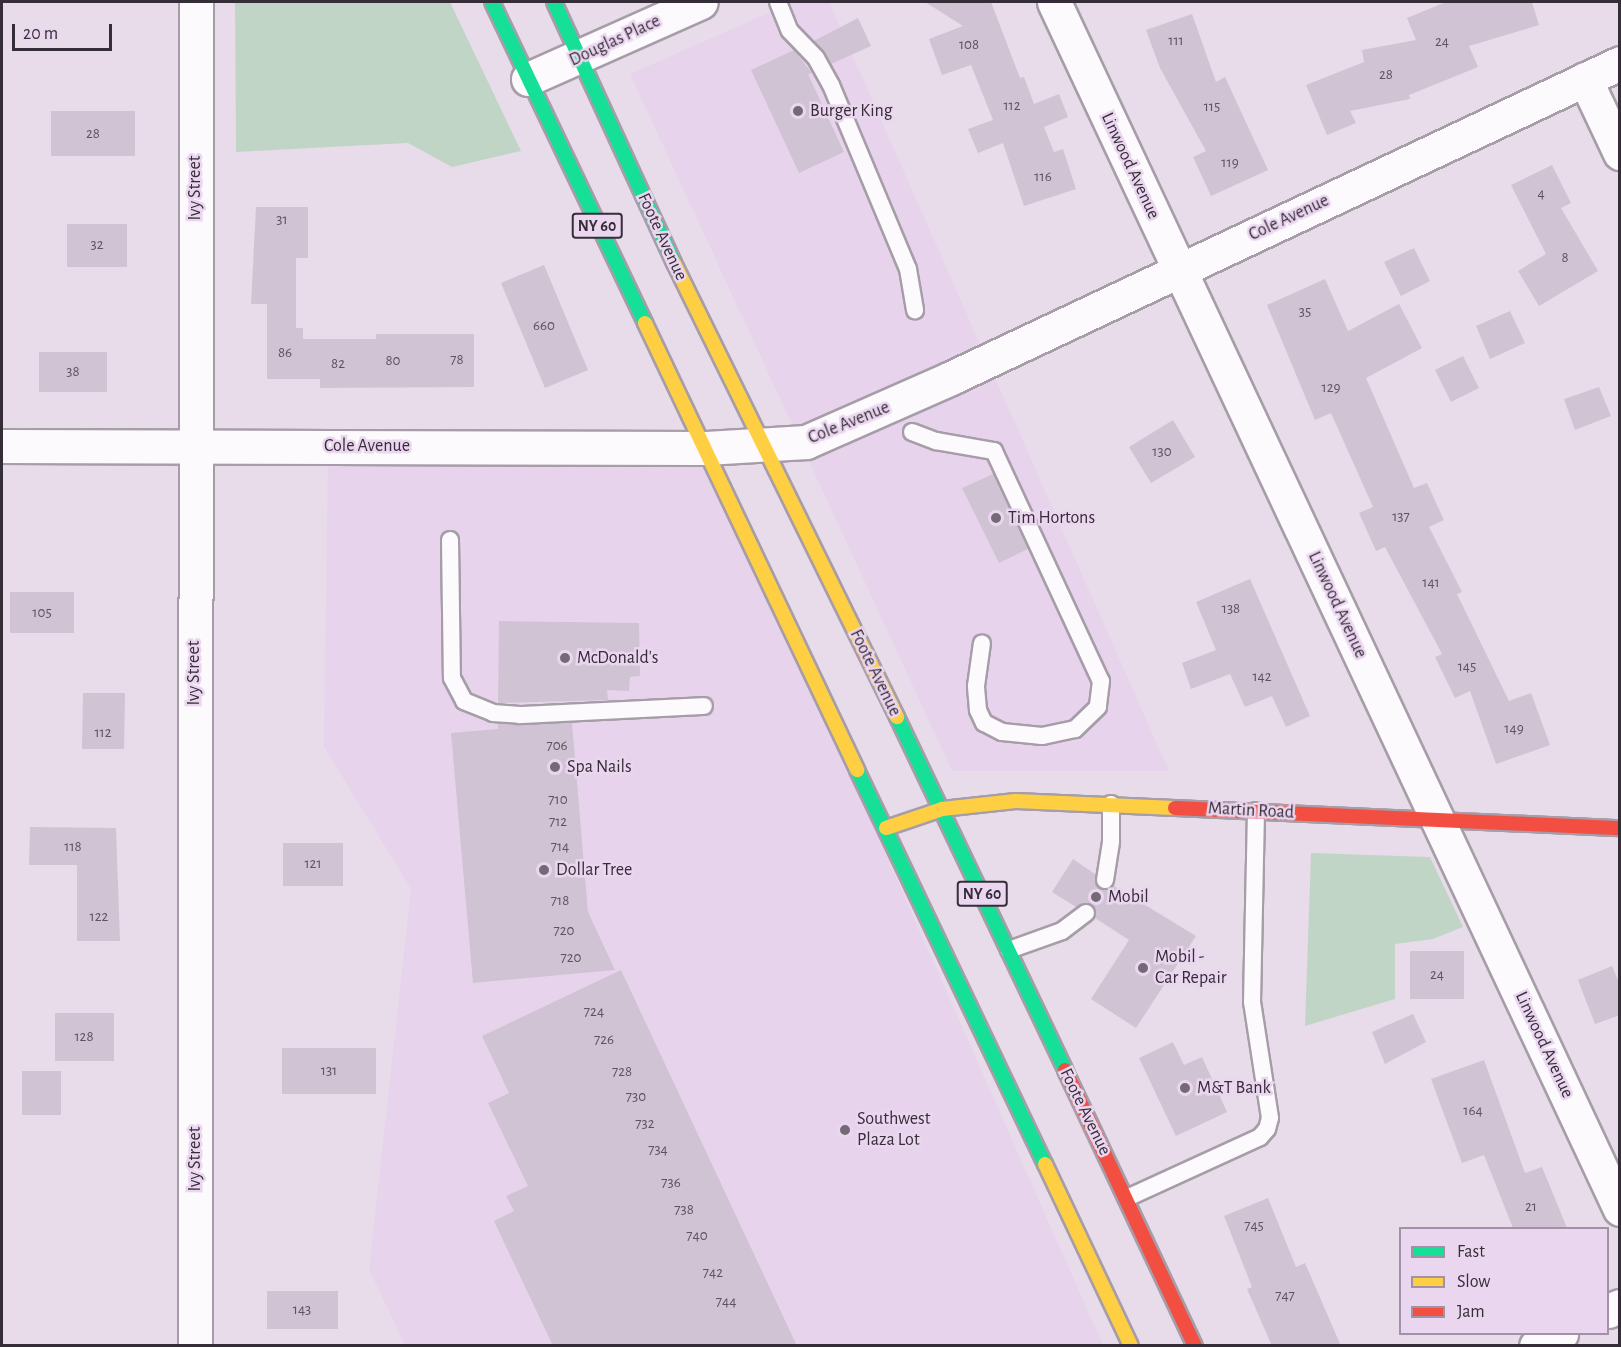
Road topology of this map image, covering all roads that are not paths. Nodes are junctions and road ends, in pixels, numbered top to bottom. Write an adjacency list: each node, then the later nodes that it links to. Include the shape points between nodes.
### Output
1 (196, 2): 15 (street, Ivy Street)
2 (492, 2): 9 (main road, NY 60)
3 (554, 2): 7 (main road, Foote Avenue / NY 60)
4 (701, 2): 7 (street, Douglas Place)
5 (778, 2): 13 (lane, via 790,31 807,46 831,85 908,268)
6 (1054, 2): 12 (street, Linwood Avenue)
7 (580, 58): 9 (street, Douglas Place); 17 (main road, Foote Avenue / NY 60)
8 (1620, 63): 10 (street, Cole Avenue)
9 (528, 79): 18 (main road, NY 60)
10 (1585, 79): 11 (street); 12 (street, Cole Avenue)
11 (1620, 153)
12 (1178, 270): 17 (street, Cole Avenue, via 911,397 806,442); 25 (street, Linwood Avenue)
13 (915, 310)
14 (912, 432): 20 (lane, via 936,441 994,451 1101,681 1098,708 1075,729 1042,736 1002,732 984,723 978,710 976,686)
15 (194, 445): 16 (street, Cole Avenue); 18 (street, Cole Avenue); 34 (street, Ivy Street)
16 (2, 446)
17 (761, 446): 18 (street, Cole Avenue); 23 (main road, Foote Avenue / NY 60)
18 (706, 448): 26 (main road, NY 60)
19 (450, 540): 21 (lane, via 452,678 464,701 493,713 520,715)
20 (982, 643)
21 (704, 706)
22 (1111, 804): 23 (main road, Martin Road, via 1016,801); 24 (main road, Martin Road); 28 (lane)
23 (942, 809): 26 (main road, Martin Road); 30 (main road, Foote Avenue / NY 60)
24 (1256, 811): 25 (main road, Martin Road); 31 (lane, via 1252,1002 1270,1118 1267,1129 1260,1137)
25 (1439, 820): 27 (main road, Martin Road); 32 (street, Linwood Avenue)
26 (886, 828): 35 (main road, NY 60)
27 (1620, 828)
28 (1105, 880)
29 (1086, 913): 30 (lane, via 1062,931)
30 (1009, 950): 31 (main road, Foote Avenue / NY 60)
31 (1127, 1198): 36 (main road, Foote Avenue / NY 60)
32 (1620, 1209)
33 (1559, 1335): 37 (street)
34 (195, 1346)
35 (1131, 1346)
36 (1195, 1346)
37 (1536, 1346)

